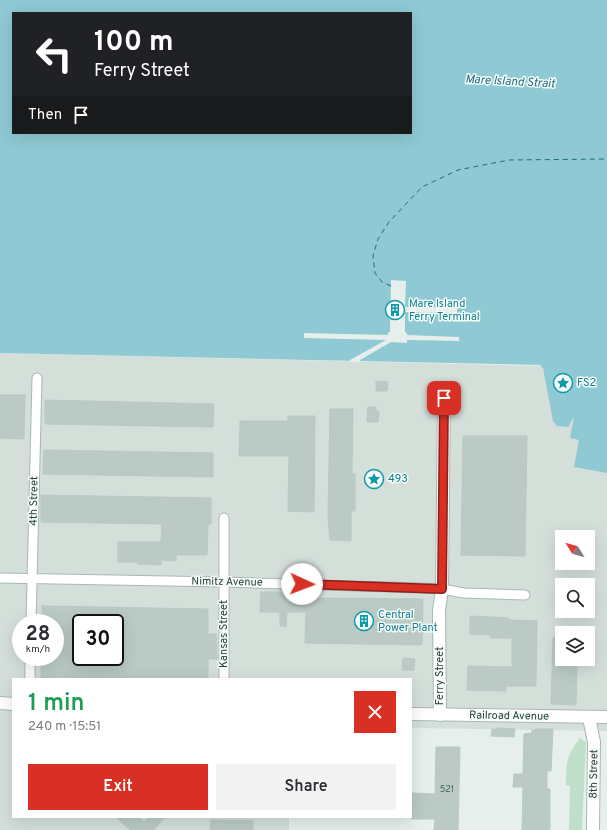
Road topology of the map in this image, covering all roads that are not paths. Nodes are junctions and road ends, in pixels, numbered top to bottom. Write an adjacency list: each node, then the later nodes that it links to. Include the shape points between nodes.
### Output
1 (37, 378): 5 (street, 4th Street)
2 (444, 398): 7 (street, Ferry Street)
3 (224, 518): 6 (street, Kansas Street)
4 (0, 578): 5 (street, Nimitz Avenue)
5 (32, 579): 6 (street, Nimitz Avenue); 9 (street, 4th Street)
6 (224, 582): 7 (street, Nimitz Avenue); 12 (street, Kansas Street)
7 (442, 589): 8 (street, Nimitz Avenue, via 464,593); 16 (street, Ferry Street, via 439,610)
8 (525, 595)
9 (31, 614)
10 (30, 666): 11 (street)
11 (30, 678)
12 (224, 678)
13 (0, 704): 14 (street)
14 (12, 704)
15 (412, 714): 16 (street, Railroad Avenue)
16 (440, 715): 18 (street, Railroad Avenue)
17 (607, 717): 18 (street, Railroad Avenue)
18 (589, 718): 19 (street, 8th Street, via 594,742)
19 (593, 830)

